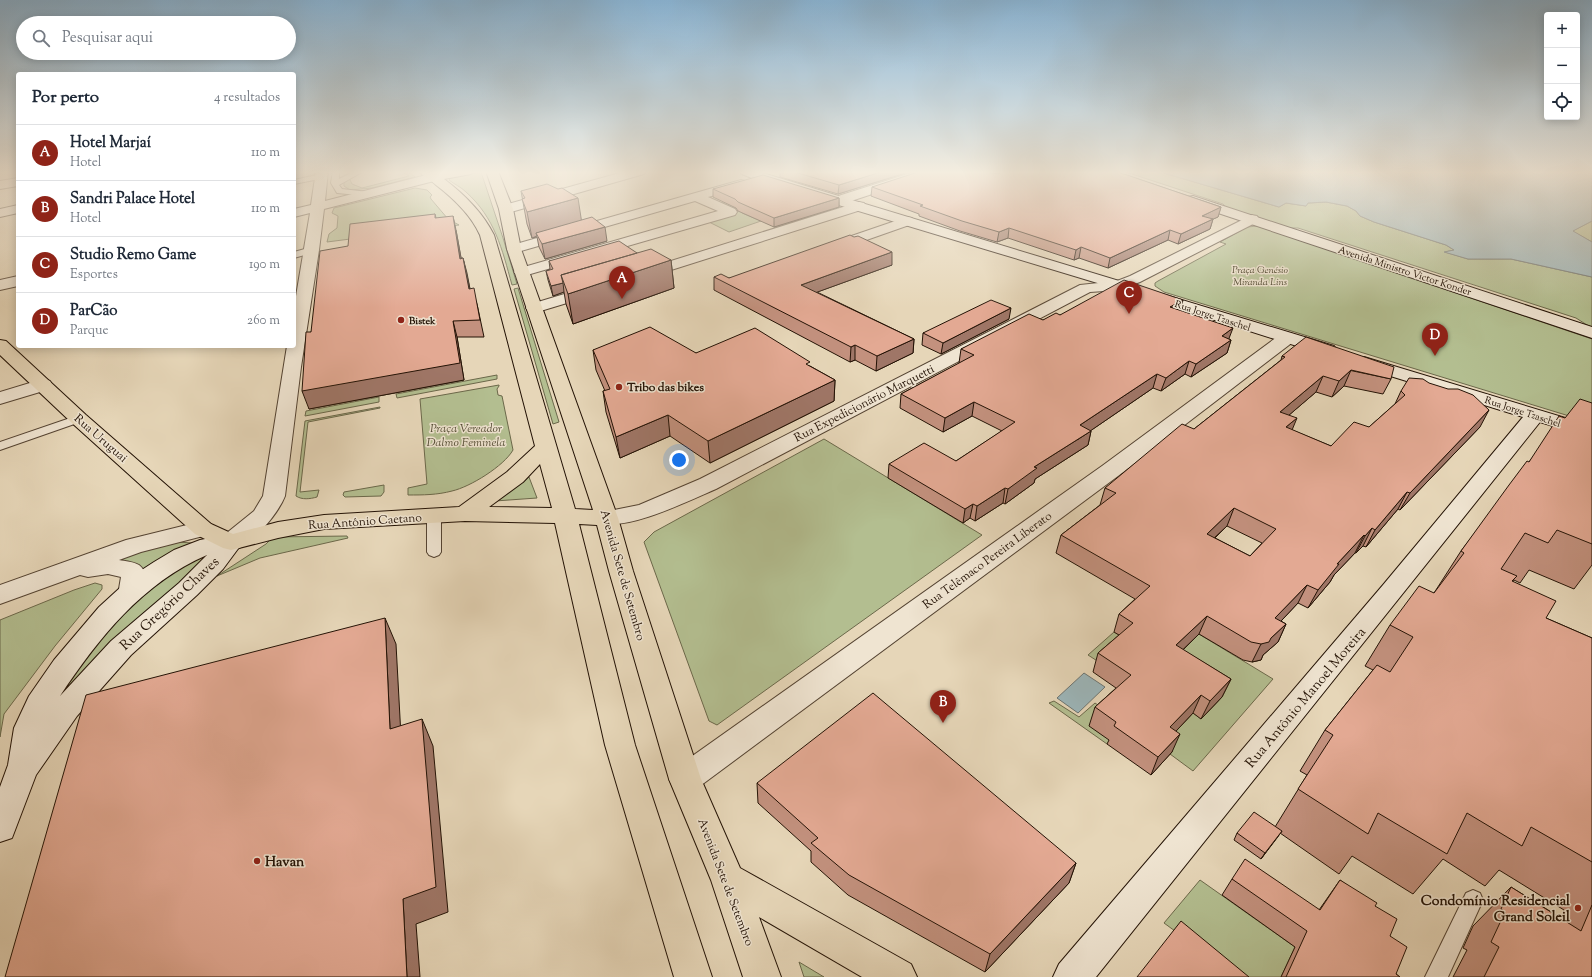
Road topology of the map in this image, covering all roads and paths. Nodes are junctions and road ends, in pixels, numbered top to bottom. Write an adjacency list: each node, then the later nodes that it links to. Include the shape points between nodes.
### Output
1 (317, 217): 12 (street)
2 (475, 217): 33 (main road, via 484,229 492,248)
3 (508, 217): 11 (main road, Avenida Sete de Setembro)
4 (627, 217): 11 (street)
5 (714, 217): 15 (street)
6 (825, 217): 16 (street)
7 (893, 217): 10 (street, Rua Jorge Tzaschel)
8 (1245, 217): 9 (street, Avenida Ministro Victor Konder)
9 (1252, 219): 20 (street); 22 (street, Avenida Ministro Victor Konder)
10 (907, 221): 13 (street); 20 (street, Rua Jorge Tzaschel)
11 (514, 248): 15 (main road, Avenida Sete de Setembro)
12 (312, 250): 14 (lane); 24 (street)
13 (817, 253)
14 (296, 254)
15 (522, 272): 21 (main road, Avenida Sete de Setembro)
16 (630, 278)
17 (16, 281): 18 (street)
18 (0, 285)
19 (608, 285): 21 (street)
20 (1119, 285): 23 (street, Rua Jorge Tzaschel); 37 (street, Rua Expedicionário Marquetti, via 1086,288 701,487 644,511)
21 (534, 308): 37 (main road, Avenida Sete de Setembro)
22 (1592, 333)
23 (1287, 338): 29 (street, Rua Jorge Tzaschel); 45 (street, Rua Telêmaco Pereira Liberato, via 1110,470)
24 (296, 344)
25 (0, 345): 27 (main road, Rua Uruguai)
26 (295, 348): 39 (street, via 271,506)
27 (43, 385): 28 (street); 30 (main road, Rua Uruguai)
28 (0, 398)
29 (1535, 415): 31 (street, Rua Jorge Tzaschel); 52 (street, Rua Antônio Manoel Moreira)
30 (79, 419): 32 (lane); 38 (main road, Rua Uruguai)
31 (1592, 432)
32 (0, 446)
33 (545, 448): 34 (main road, via 510,481); 35 (main road)
34 (465, 514): 35 (main road, Rua Antônio Caetano); 36 (main road, Rua Antônio Caetano)
35 (564, 515): 37 (main road, Rua Antônio Caetano); 49 (main road, via 620,745)
36 (434, 516): 39 (main road, Rua Antônio Caetano, via 324,522); 40 (lane)
37 (607, 518): 45 (main road, Avenida Sete de Setembro, via 620,571)
38 (203, 529): 39 (main road); 41 (street, via 134,546)
39 (231, 542): 42 (street, Rua Gregório Chaves, via 205,547 188,554); 44 (street, Rua Gregório Chaves, via 214,564 121,648 68,708)
40 (434, 552)
41 (62, 571): 42 (street, via 108,566 130,571 134,576); 43 (street)
42 (132, 589): 44 (street, Rua Gregório Chaves, via 79,647 48,691 29,728)
43 (0, 595)
44 (22, 770): 46 (street, Rua Gregório Chaves)
45 (684, 779): 47 (main road, Avenida Sete de Setembro)
46 (2, 818)
47 (728, 880): 50 (main road, Avenida Sete de Setembro); 51 (main road)
48 (1473, 900): 53 (lane)
49 (693, 977)
50 (762, 977)
51 (898, 977)
52 (1072, 977)
53 (1436, 977)

